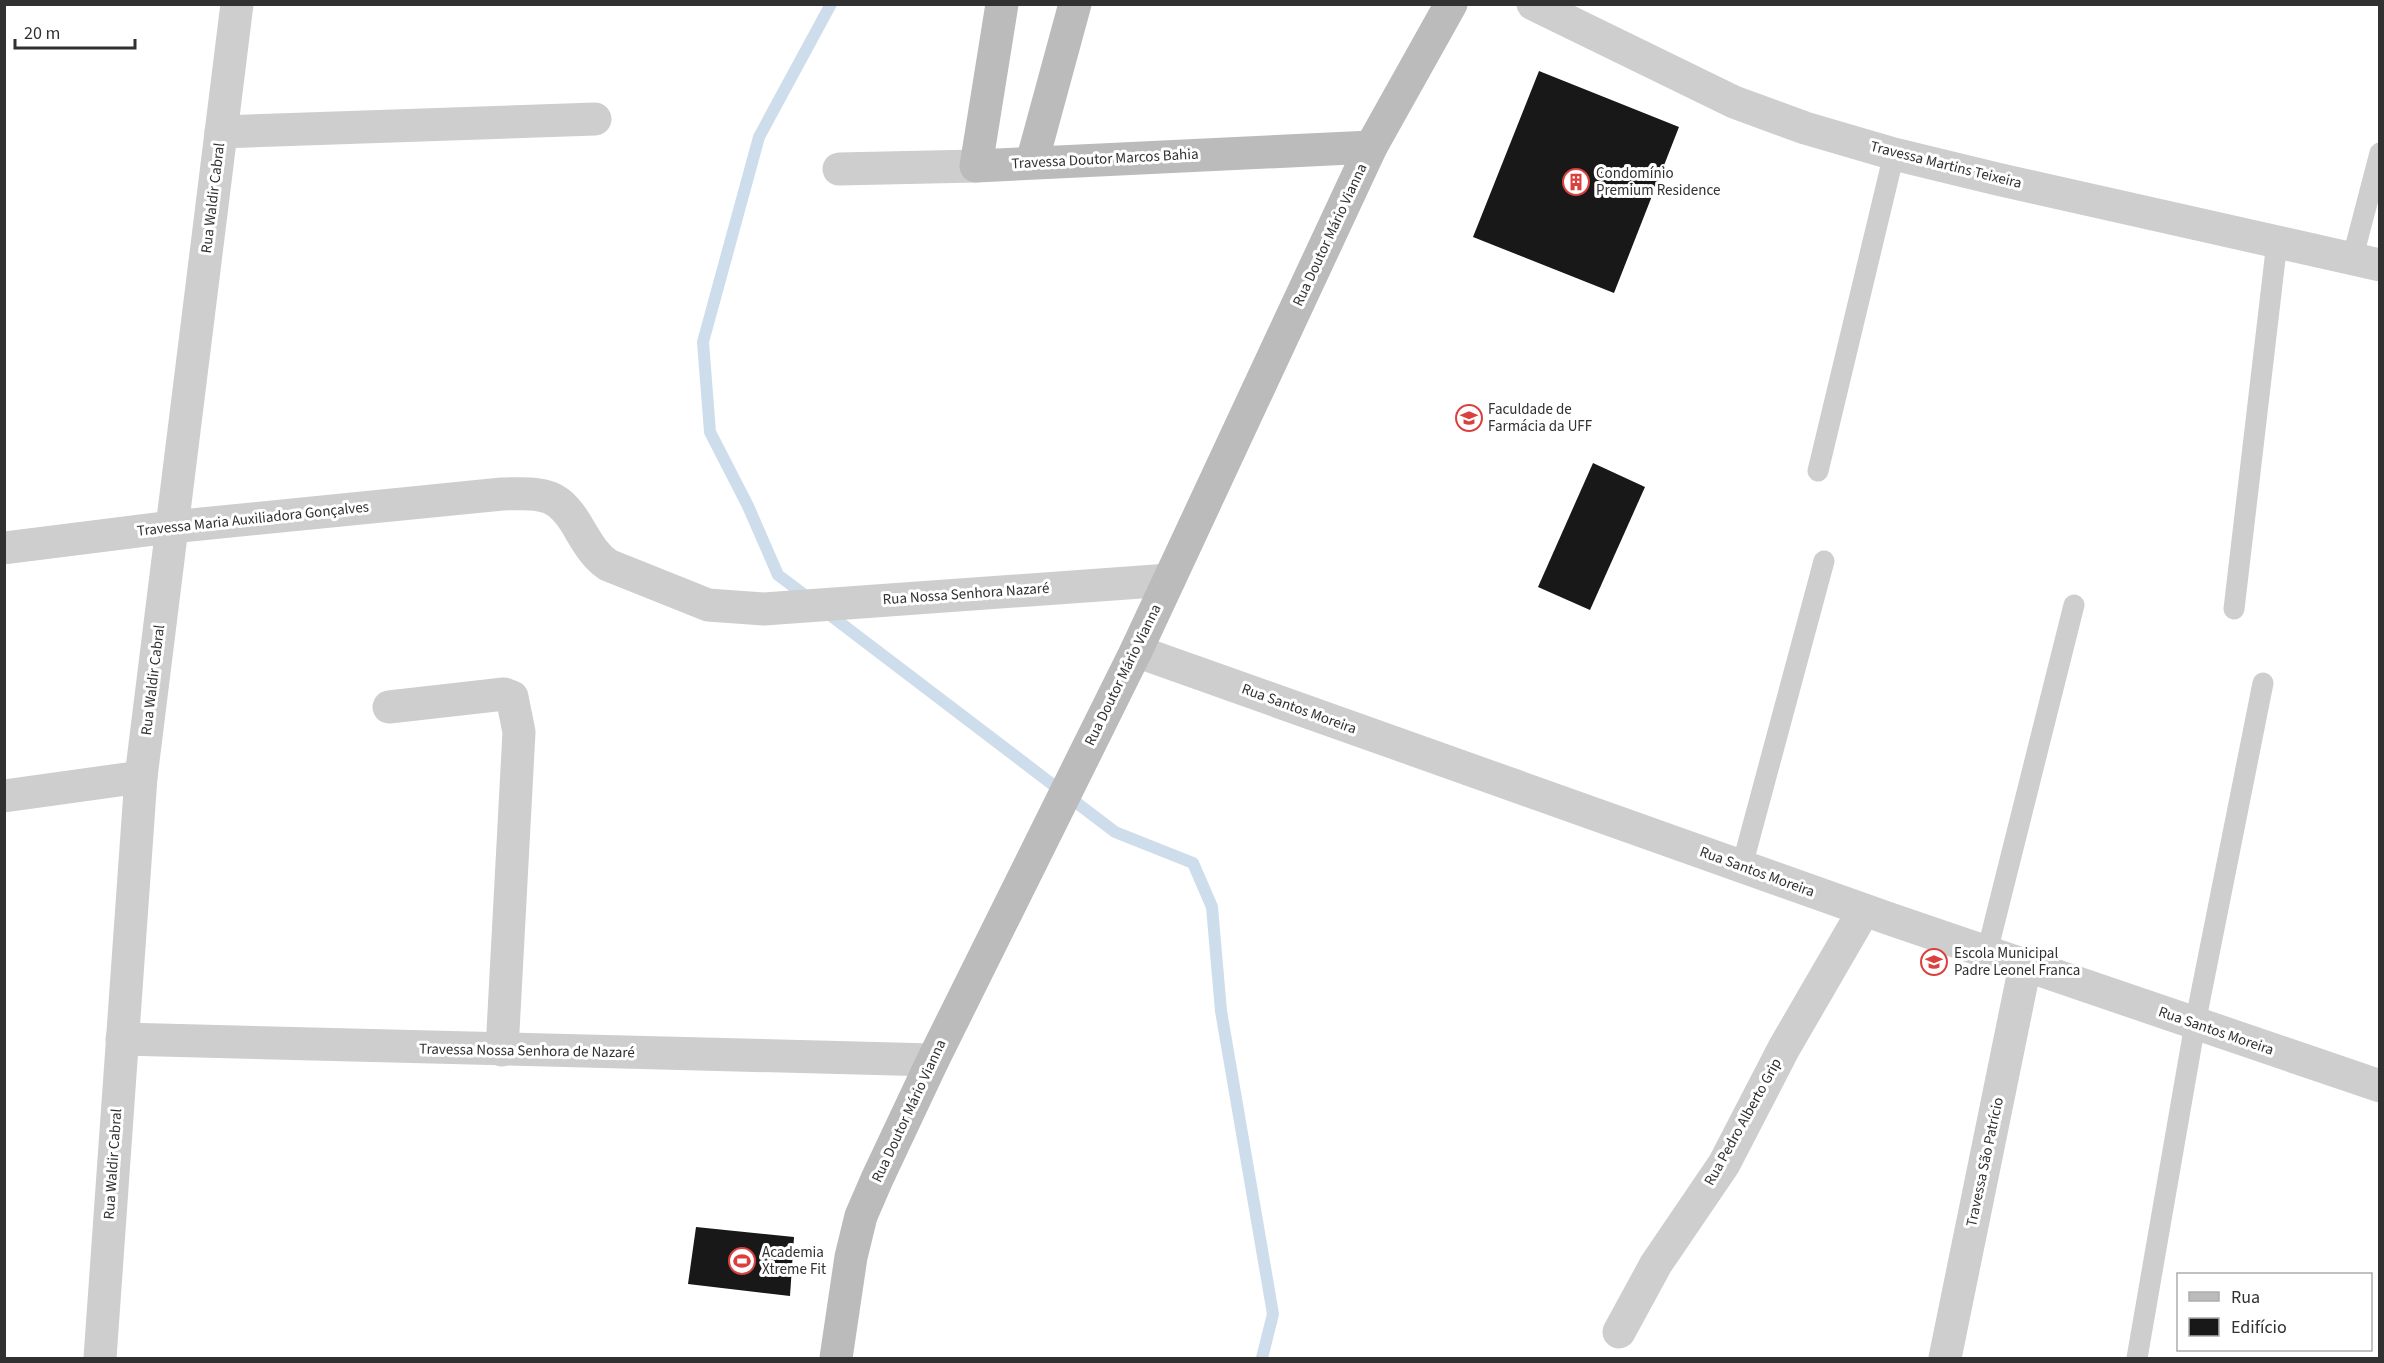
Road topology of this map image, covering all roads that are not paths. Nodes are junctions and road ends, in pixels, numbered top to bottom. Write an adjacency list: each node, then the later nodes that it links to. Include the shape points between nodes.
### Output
1 (237, 4): 7 (street, Rua Waldir Cabral)
2 (1002, 4): 12 (main road)
3 (1075, 4): 11 (main road)
4 (1451, 4): 8 (main road, Rua Doutor Mário Vianna)
5 (1533, 4): 10 (street, Travessa Martins Teixeira, via 1734,102)
6 (595, 118): 7 (street)
7 (221, 132): 17 (street, Rua Waldir Cabral)
8 (1371, 147): 11 (main road, Travessa Doutor Marcos Bahia); 20 (main road, Rua Doutor Mário Vianna)
9 (2379, 153): 15 (lane)
10 (1894, 154): 14 (street, Travessa Martins Teixeira); 16 (lane)
11 (1032, 162): 12 (main road, Travessa Doutor Marcos Bahia)
12 (976, 166): 13 (street, Travessa Doutor Marcos Bahia)
13 (839, 169)
14 (2277, 242): 15 (street, Travessa Martins Teixeira); 23 (lane)
15 (2366, 262)
16 (1818, 471)
17 (171, 527): 18 (street, Travessa Maria Auxiliadora Gonçalves); 22 (street, Travessa Maria Auxiliadora Gonçalves, via 534,493 563,506 591,549 608,565 708,605); 27 (street, Rua Waldir Cabral)
18 (4, 548)
19 (1824, 561): 29 (lane)
20 (1169, 580): 22 (street, Rua Nossa Senhora Nazaré); 24 (main road, Rua Doutor Mário Vianna)
21 (2074, 605): 31 (lane)
22 (764, 609)
23 (2234, 609)
24 (1136, 651): 29 (street, Rua Santos Moreira); 36 (main road, Rua Doutor Mário Vianna)
25 (2263, 683): 33 (lane)
26 (389, 707): 35 (street, via 504,694 512,697 515,704 519,732)
27 (141, 777): 28 (street); 34 (street, Rua Waldir Cabral)
28 (4, 796)
29 (1742, 867): 30 (street, Rua Santos Moreira)
30 (1864, 910): 31 (street, Rua Santos Moreira); 38 (street, Rua Pedro Alberto Grip, via 1784,1048 1724,1164 1656,1264)
31 (1988, 952): 32 (street, Rua Santos Moreira)
32 (2025, 966): 33 (street, Rua Santos Moreira); 41 (street, Travessa São Patrício)
33 (2195, 1024): 37 (street, Rua Santos Moreira); 42 (lane)
34 (122, 1039): 35 (street, Travessa Nossa Senhora de Nazaré); 39 (street, Rua Waldir Cabral)
35 (502, 1050): 36 (street, Travessa Nossa Senhora de Nazaré)
36 (933, 1060): 40 (main road, Rua Doutor Mário Vianna, via 861,1216)
37 (2379, 1086)
38 (1619, 1332)
39 (100, 1359)
40 (836, 1359)
41 (1945, 1359)
42 (2137, 1359)

